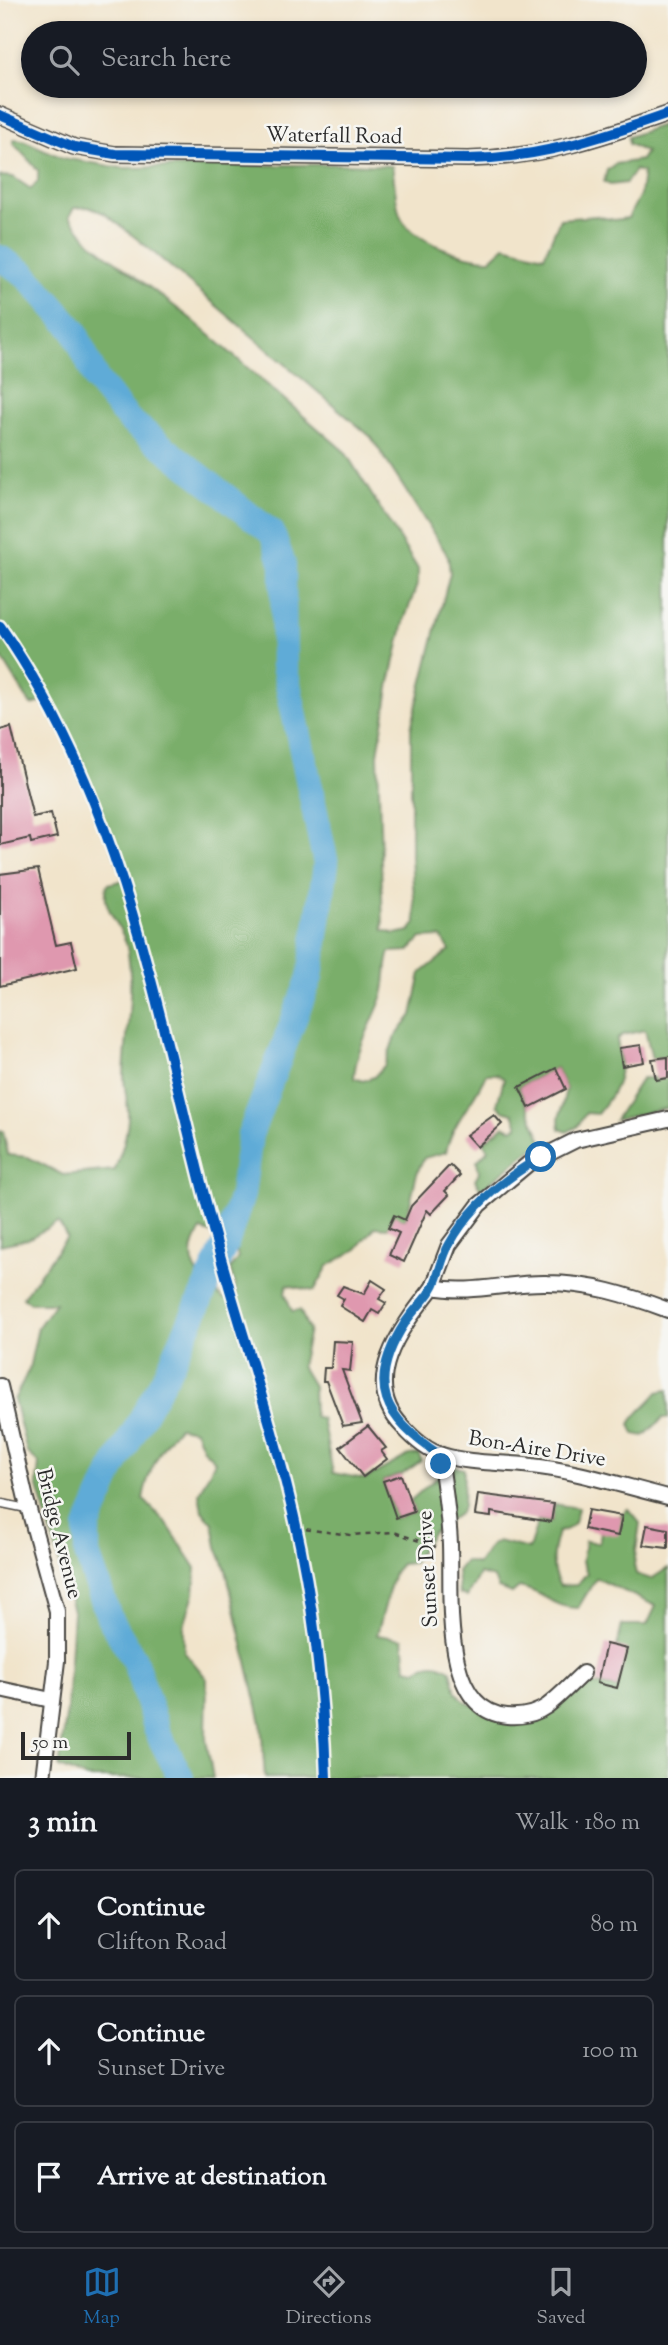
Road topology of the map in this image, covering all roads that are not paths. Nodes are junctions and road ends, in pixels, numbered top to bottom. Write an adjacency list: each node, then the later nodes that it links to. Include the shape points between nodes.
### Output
1 (668, 114): 2 (street, Waterfall Road, via 556,150 522,157 468,159 115,154 74,147)
2 (0, 115)
3 (668, 1119): 4 (street, via 576,1140 528,1164 479,1205 449,1245)
4 (433, 1287): 5 (street, via 453,1291 546,1283 597,1287); 7 (street, via 404,1324 385,1362 383,1380 389,1410 414,1438)
5 (668, 1310)
6 (0, 1386): 10 (street, Bridge Avenue)
7 (440, 1455): 8 (street, Bon-Aire Drive, via 532,1466); 11 (street, Sunset Drive, via 454,1646 462,1685 478,1705 499,1716 521,1717 546,1707)
8 (668, 1497)
9 (0, 1503): 10 (lane)
10 (29, 1509): 13 (street, Bridge Avenue, via 57,1611)
11 (583, 1673)
12 (0, 1689): 13 (street)
13 (51, 1700): 14 (street, Bridge Avenue)
14 (43, 1778)

